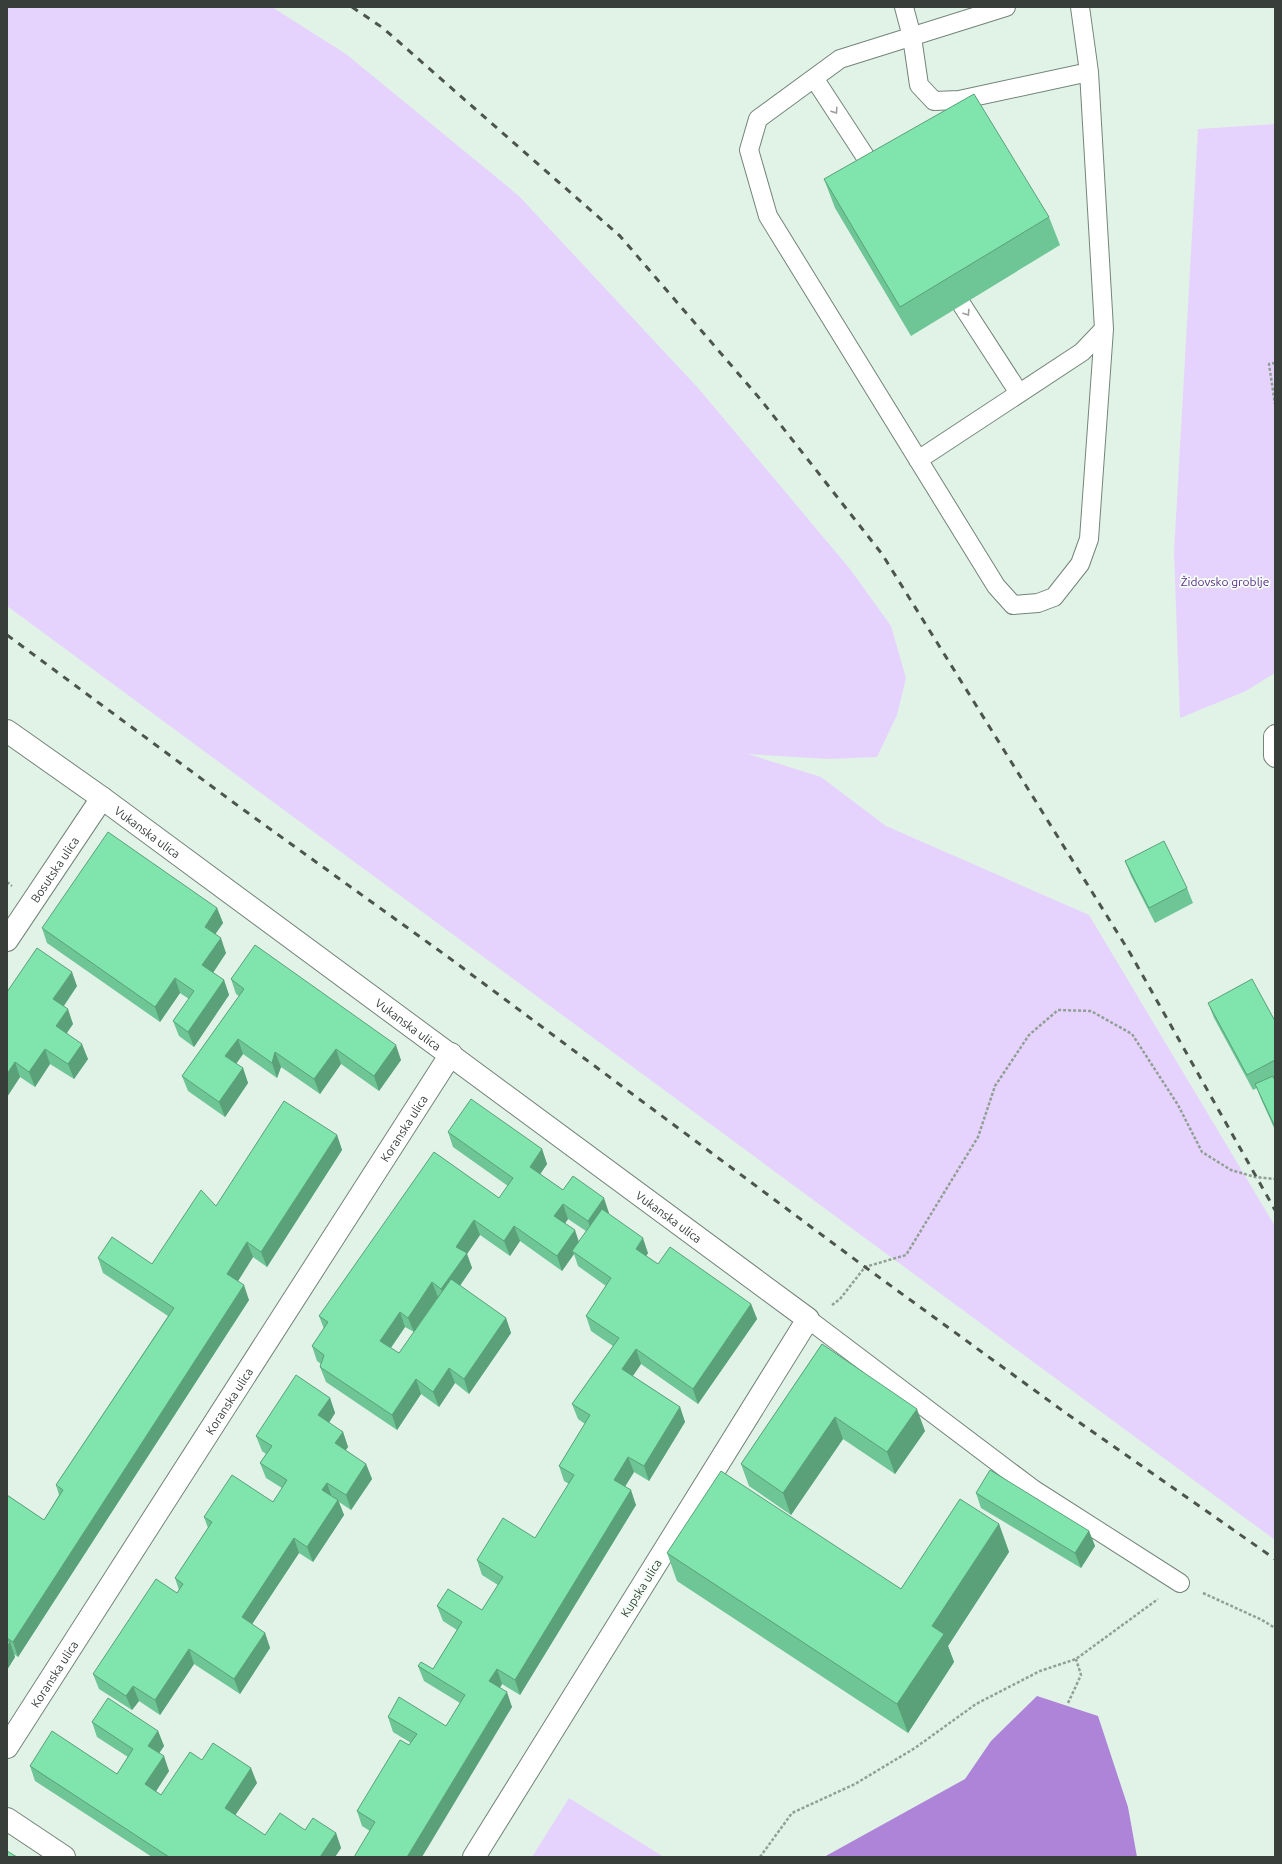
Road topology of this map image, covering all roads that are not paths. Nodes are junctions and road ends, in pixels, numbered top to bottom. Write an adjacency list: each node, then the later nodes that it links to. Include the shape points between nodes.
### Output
1 (904, 7): 4 (lane)
2 (1006, 7): 4 (lane)
3 (1080, 7): 5 (lane)
4 (912, 37): 5 (lane, via 919,85 934,101 959,100); 6 (lane, via 840,59)
5 (1089, 72): 9 (lane)
6 (814, 78): 7 (lane, one-way to 7); 11 (lane, via 758,119 750,150 768,216)
7 (887, 190)
8 (938, 268): 10 (lane, one-way to 10)
9 (1104, 329): 10 (lane, via 1082,352); 11 (lane, via 1089,539 1080,564 1054,597 1038,603 1013,605 996,586)
10 (1019, 393): 11 (lane)
11 (918, 460)
12 (7, 731): 15 (street, Vukanska ulica)
13 (1275, 734): 14 (lane)
14 (1275, 758)
15 (102, 798): 16 (street, Bosutska ulica); 17 (street, Vukanska ulica)
16 (7, 940)
17 (451, 1054): 18 (street, Vukanska ulica); 20 (street, Koranska ulica)
18 (808, 1319): 19 (lane, via 1033,1489); 23 (street, Kupska ulica)
19 (1180, 1583)
20 (7, 1747)
21 (7, 1819): 22 (street)
22 (64, 1857)
23 (474, 1857)

